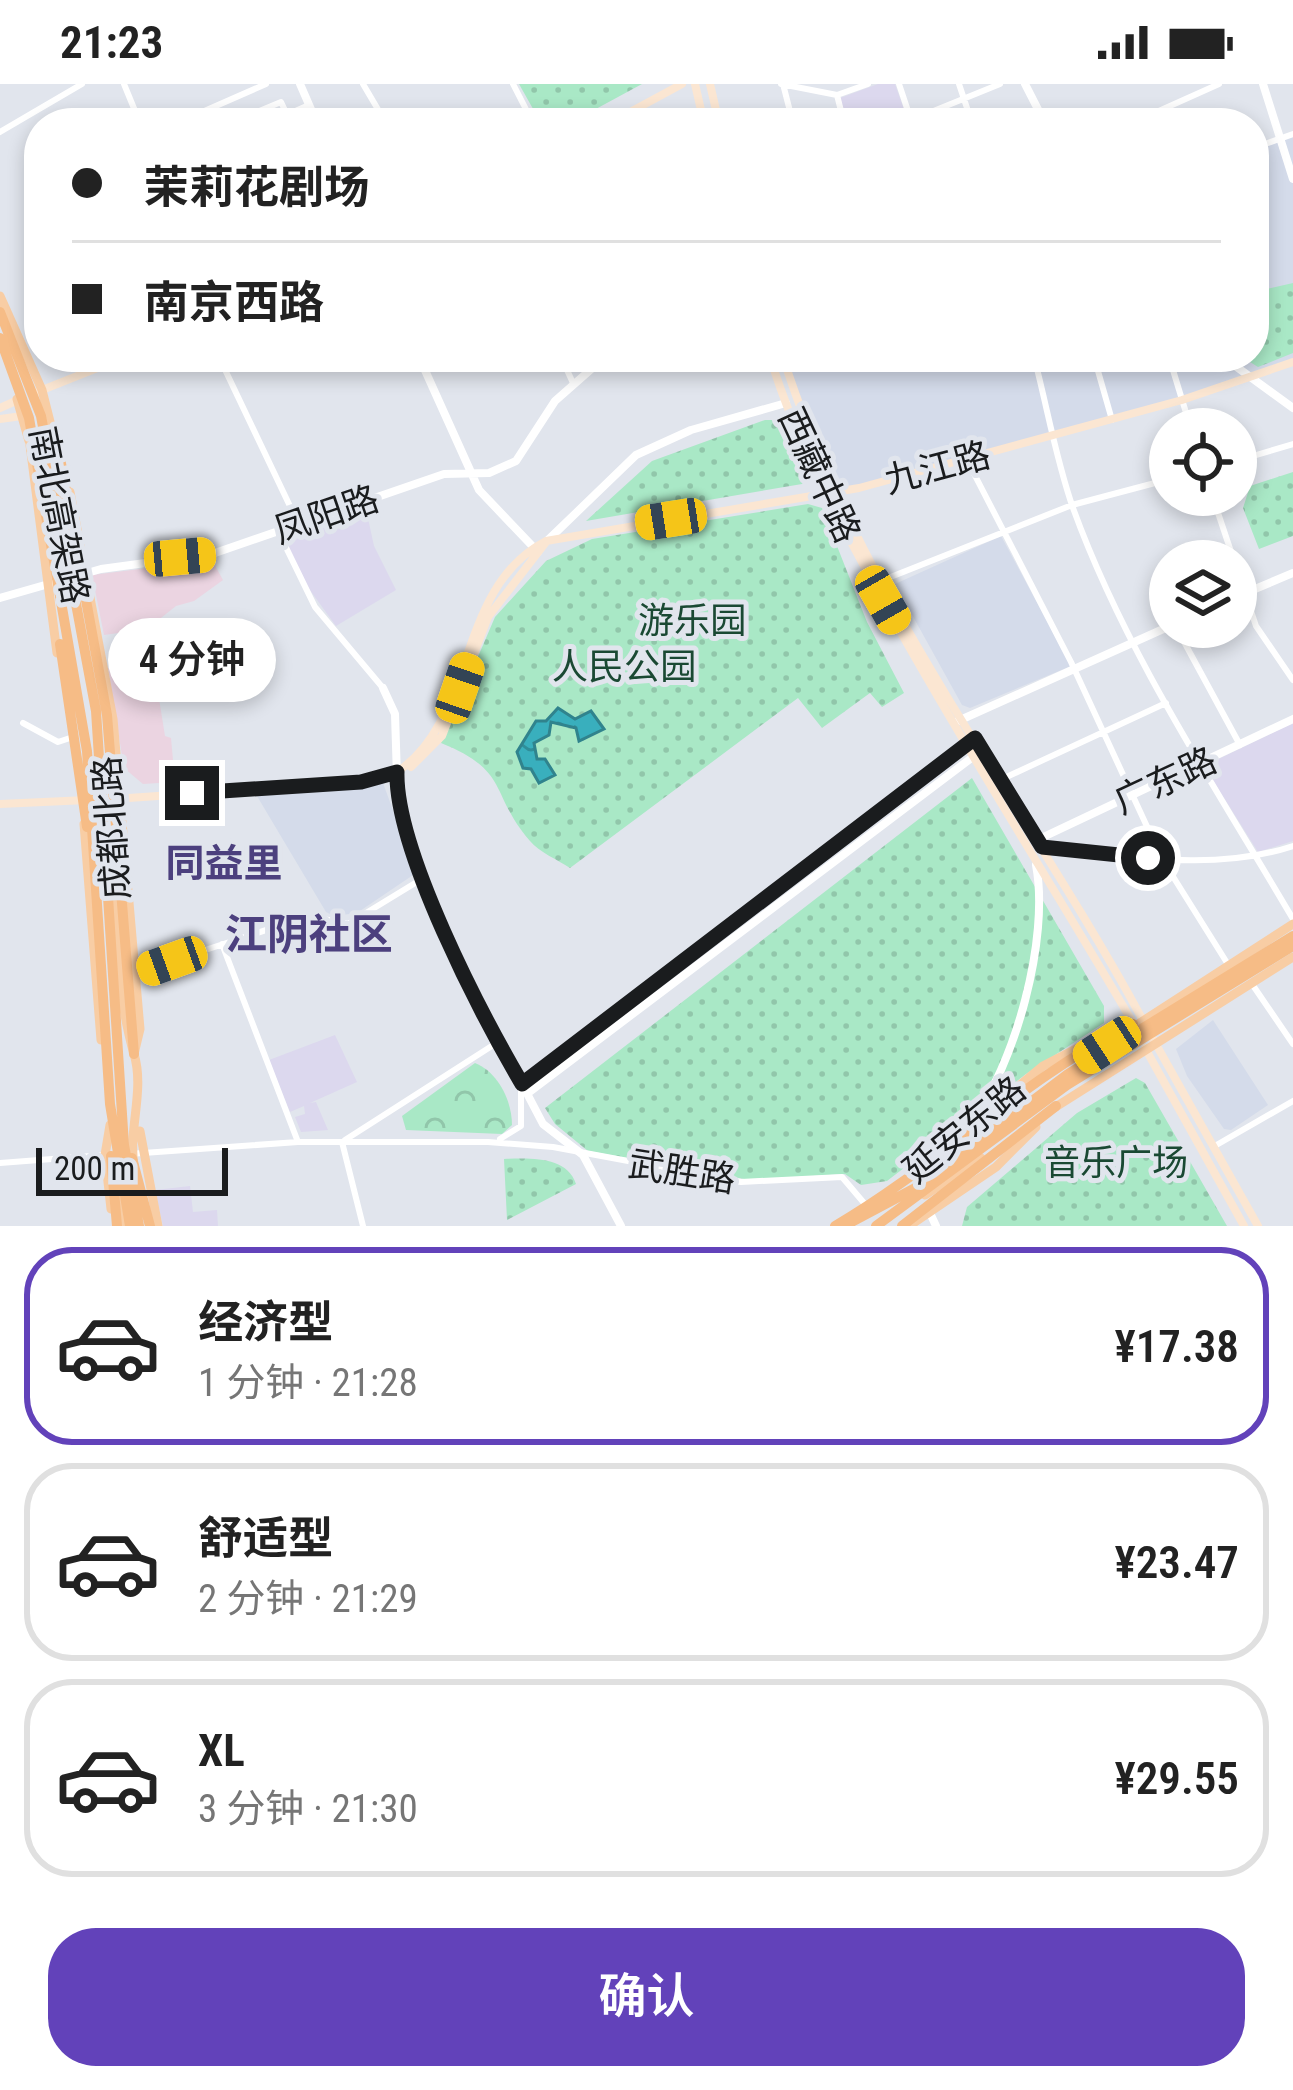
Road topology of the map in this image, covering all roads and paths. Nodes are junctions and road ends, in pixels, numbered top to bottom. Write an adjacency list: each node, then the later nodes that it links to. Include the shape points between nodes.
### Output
1 (82, 84): 14 (street)
2 (266, 84): 15 (street)
3 (300, 84): 13 (street)
4 (682, 84): 18 (main road)
5 (782, 84): 11 (street)
6 (868, 84): 11 (street)
7 (959, 84): 12 (street)
8 (1000, 84): 12 (street)
9 (1219, 84): 22 (street)
10 (1263, 84): 24 (street)
11 (837, 95): 19 (street)
12 (964, 99): 20 (street); 21 (street)
13 (309, 105): 16 (street); 17 (street)
14 (41, 108)
15 (211, 108)
16 (305, 108)
17 (310, 108)
18 (638, 108)
19 (840, 108)
20 (942, 108)
21 (967, 108)
22 (1165, 108)
23 (1293, 134): 24 (street)
24 (1282, 138): 25 (street); 26 (street)
25 (1269, 143)
26 (1293, 179)
27 (0, 296): 31 (main road)
28 (0, 312): 87 (highway, 南北高架路, via 41,416)
29 (0, 338): 85 (highway, 南北高架路, via 29,418)
30 (0, 349): 48 (main road)
31 (24, 350)
32 (34, 372): 47 (main road)
33 (87, 372): 47 (main road)
34 (226, 372): 67 (street)
35 (425, 372): 63 (street)
36 (568, 372): 46 (street)
37 (585, 372): 46 (street, 凤阳路)
38 (775, 372): 50 (main road, 西藏中路)
39 (788, 372): 65 (main road, 西藏中路)
40 (1038, 372): 57 (street)
41 (1098, 372): 56 (street)
42 (1174, 372): 49 (street)
43 (1242, 372): 45 (street)
44 (1269, 372): 45 (main road, 九江路)
45 (1252, 379): 49 (main road, 九江路); 53 (street)
46 (572, 382): 63 (street, 凤阳路, via 516,460)
47 (42, 390): 48 (main road); 61 (main road)
48 (18, 400): 51 (main road); 54 (main road)
49 (1182, 400): 52 (street); 56 (main road, 九江路)
50 (785, 403): 65 (main road, 西藏中路); 71 (street, via 636,455)
51 (0, 408)
52 (1184, 408)
53 (1293, 409)
54 (22, 416): 55 (main road); 59 (main road)
55 (0, 419)
56 (1112, 420): 57 (main road, 九江路)
57 (1055, 436): 62 (main road, 九江路); 66 (street)
58 (1293, 444): 60 (street)
59 (30, 445): 76 (main road); 90 (highway)
60 (1257, 455)
61 (60, 458): 74 (main road, 成都北路); 91 (highway)
62 (967, 460): 65 (main road, 九江路); 69 (street)
63 (468, 472): 67 (street, 凤阳路); 72 (street)
64 (1149, 485): 66 (street)
65 (831, 493): 70 (main road, 九江路); 75 (main road, 西藏中路); 95 (main road, 西藏中路)
66 (1072, 505): 69 (street); 82 (street)
67 (298, 523): 68 (street, 凤阳路)
68 (278, 531): 74 (street, 凤阳路, via 212,554); 88 (street, via 315,607)
69 (1002, 532): 75 (street); 84 (street)
70 (573, 536): 71 (main road, 九江路); 72 (main road, 九江路)
71 (547, 541): 72 (main road, 九江路)
72 (536, 550): 107 (main road, via 482,614 432,740)
73 (1293, 572): 77 (street)
74 (83, 574): 76 (street, 凤阳路); 79 (main road, 成都北路)
75 (883, 580): 92 (main road, 西藏中路)
76 (51, 581): 78 (street, 凤阳路); 98 (main road); 103 (main road, 成都北路)
77 (1257, 588)
78 (0, 598)
79 (88, 604): 91 (main road); 96 (main road, 成都北路)
80 (1257, 630): 86 (street)
81 (1149, 636): 82 (street)
82 (1134, 642): 84 (street); 89 (street)
83 (1185, 648): 101 (street)
84 (1075, 670): 92 (street); 97 (street)
85 (73, 675): 90 (highway); 108 (highway, 南北高架路)
86 (1293, 680)
87 (91, 681): 91 (highway); 111 (highway, 南北高架路)
88 (383, 688): 107 (street, via 395,714)
89 (1166, 703): 97 (street); 106 (street)
90 (70, 709): 103 (highway)
91 (110, 717): 96 (main road); 105 (highway); 111 (main road)
92 (964, 718): 95 (street); 99 (main road, 西藏中路)
93 (1293, 719): 101 (street, 广东路)
94 (23, 724): 98 (street, via 58,742)
95 (952, 724): 100 (main road, 西藏中路)
96 (105, 732): 111 (main road, 成都北路)
97 (1103, 732): 109 (street); 110 (street)
98 (73, 737): 103 (main road)
99 (975, 738): 100 (street); 102 (main road, 西藏中路)
100 (964, 746): 104 (main road, 西藏中路); 134 (street)
101 (1240, 746): 106 (street, 广东路)
102 (982, 750): 104 (street); 109 (main road, 西藏中路)
103 (78, 756): 108 (highway); 112 (main road); 128 (highway)
104 (971, 758): 120 (main road, 西藏中路); 135 (street)
105 (111, 761): 111 (highway); 133 (highway)
106 (1200, 765): 110 (street, 广东路); 117 (street)
107 (397, 772): 111 (main road, via 361,782); 121 (street, via 398,809)
108 (91, 779): 152 (highway, 南北高架路, via 110,1104)
109 (1000, 780): 115 (main road, 西藏中路)
110 (1133, 795): 115 (street, 广东路); 119 (street)
111 (114, 798): 112 (main road); 126 (main road); 133 (main road, 成都北路, via 123,1006); 152 (highway, 南北高架路)
112 (85, 801): 113 (main road); 114 (main road, 成都北路); 118 (main road)
113 (0, 804)
114 (91, 835): 118 (main road); 128 (main road, 成都北路, via 106,1005)
115 (1040, 843): 119 (street); 129 (main road, 西藏中路)
116 (1293, 846): 117 (street)
117 (1256, 857): 119 (street); 122 (street)
118 (88, 858): 128 (main road)
119 (1162, 859): 125 (street)
120 (1034, 861): 129 (main road, 西藏中路); 141 (street, via 1025,991 1000,1075)
121 (424, 877): 123 (street, via 348,924 313,915); 130 (street)
122 (1293, 928): 125 (main road, 延安东路); 155 (highway, via 1068,1074 921,1185)
123 (221, 944): 126 (street); 138 (street)
124 (1293, 952): 127 (main road, 延安东路); 151 (highway, via 1067,1085)
125 (1229, 966): 129 (main road, 延安东路)
126 (135, 973): 133 (main road)
127 (1250, 981): 131 (street); 132 (main road, 延安东路)
128 (99, 1023): 144 (main road, 成都北路)
129 (1137, 1023): 132 (main road); 141 (main road, 延安东路); 141 (main road, 延安东路, via 1042,1066); 155 (highway, via 1024,1089)
130 (498, 1042): 134 (street); 139 (street)
131 (1293, 1044)
132 (1151, 1047): 137 (main road, 延安东路); 142 (main road); 158 (main road)
133 (134, 1054): 143 (main road, 成都北路)
134 (522, 1084): 135 (street); 140 (street, via 521,1126)
135 (528, 1093): 145 (street, via 552,1135)
136 (1293, 1101): 142 (street)
137 (1056, 1106): 149 (main road, 延安东路, via 996,1167); 151 (highway); 156 (main road, 延安东路)
138 (298, 1142): 139 (street, 武胜路); 143 (street, 武胜路)
139 (342, 1142): 140 (street, 武胜路); 153 (street)
140 (488, 1142): 145 (street, 武胜路)
141 (962, 1144): 148 (main road, 延安东路); 150 (main road, 延安东路)
142 (1213, 1148): 159 (main road)
143 (137, 1153): 144 (street, 武胜路); 152 (main road, 成都北路)
144 (110, 1155): 146 (street, 武胜路); 147 (main road); 152 (main road)
145 (583, 1155): 148 (street, 武胜路, via 741,1181 837,1177 851,1182); 154 (street)
146 (0, 1163)
147 (117, 1181): 152 (main road); 152 (main road)
148 (864, 1203): 150 (main road, 延安东路)
149 (930, 1213): 151 (main road, 延安东路); 157 (street)
150 (860, 1217): 155 (main road, 延安东路)
151 (902, 1222): 156 (highway)
152 (132, 1225)
153 (363, 1226)
154 (621, 1226)
155 (841, 1226)
156 (875, 1226)
157 (936, 1226)
158 (1244, 1226)
159 (1258, 1226)

